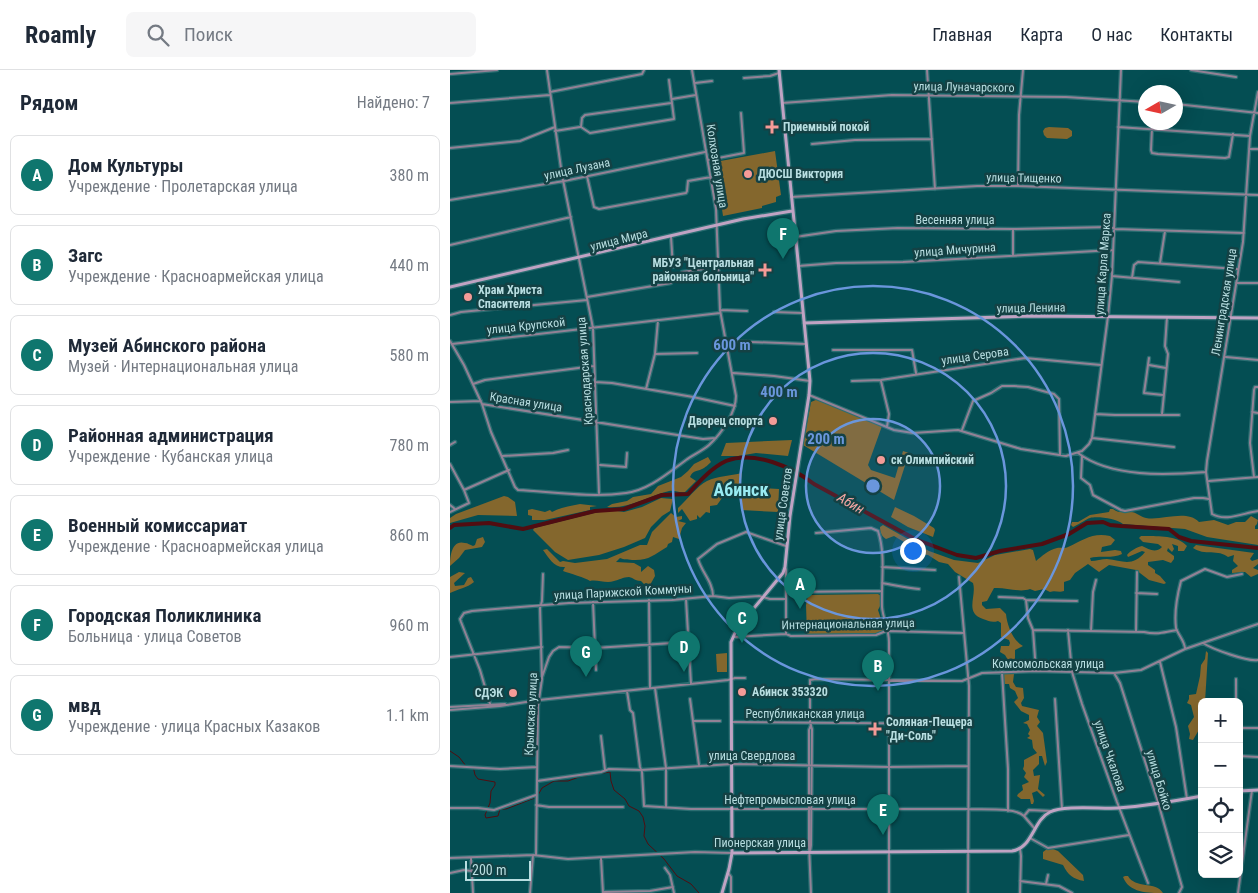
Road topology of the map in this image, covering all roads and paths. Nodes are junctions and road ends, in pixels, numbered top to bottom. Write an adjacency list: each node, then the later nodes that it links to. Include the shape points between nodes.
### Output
1 (497, 70): 10 (street)
2 (547, 70): 17 (street, Краснодарская улица)
3 (644, 70): 17 (street, via 642,74)
4 (692, 70): 15 (street, Колхозная улица)
5 (927, 70): 19 (street)
6 (1023, 70): 20 (street)
7 (1121, 70): 22 (street, улица Карла Маркса)
8 (1191, 70): 11 (street)
9 (779, 72): 12 (street); 26 (main road, улица Советов)
10 (450, 74)
11 (1236, 77)
12 (744, 78)
13 (669, 80): 21 (street)
14 (712, 80): 15 (street)
15 (694, 83): 18 (street, Колхозная улица)
16 (1258, 92): 28 (street, Ленинградская улица)
17 (550, 93): 25 (street); 31 (street, Краснодарская улица)
18 (696, 95): 21 (street); 45 (street, Колхозная улица)
19 (929, 96): 20 (street, улица Луначарского); 26 (street, улица Луначарского, via 892,95); 40 (street)
20 (1021, 97): 22 (street, улица Луначарского); 50 (street)
21 (672, 99): 24 (street)
22 (1119, 100): 23 (street, улица Луначарского); 33 (street, улица Карла Маркса)
23 (1138, 101)
24 (672, 102): 32 (street, via 585,115); 32 (street, via 674,119 590,133)
25 (450, 103)
26 (782, 103): 55 (main road, улица Советов)
27 (1183, 105): 28 (street)
28 (1254, 112): 30 (street); 39 (street, Ленинградская улица)
29 (741, 113): 46 (street, via 744,153)
30 (1258, 113)
31 (555, 127): 37 (street, Краснодарская улица); 42 (street, via 520,141)
32 (581, 127): 37 (street)
33 (1118, 127): 34 (street); 52 (street, улица Карла Маркса)
34 (1138, 128)
35 (1152, 130): 38 (street, via 1152,153 1225,158 1231,154)
36 (1179, 130): 38 (street)
37 (556, 132): 49 (street, Краснодарская улица)
38 (1233, 134): 39 (street)
39 (1250, 136): 43 (street, Ленинградская улица)
40 (932, 139): 41 (street); 51 (street)
41 (812, 144)
42 (450, 148)
43 (1249, 148): 44 (street); 53 (street, Ленинградская улица)
44 (1258, 149)
45 (706, 151): 46 (street, Колхозная улица); 47 (street, улица Лузана)
46 (708, 160): 48 (street, Колхозная улица)
47 (587, 176): 48 (street, via 594,207 599,209 686,193 688,181); 49 (street, улица Лузана)
48 (711, 177): 59 (street, Колхозная улица)
49 (564, 181): 56 (street, улица Лузана); 58 (street, Краснодарская улица)
50 (1018, 186): 51 (street, улица Тищенко); 52 (street, улица Тищенко)
51 (935, 189): 55 (street, улица Тищенко)
52 (1117, 191): 53 (street, улица Тищенко); 61 (street, улица Карла Маркса)
53 (1245, 195): 54 (street, улица Тищенко); 63 (street, Ленинградская улица)
54 (1258, 195)
55 (791, 197): 57 (main road, улица Советов)
56 (450, 200)
57 (792, 211): 59 (main road, улица Мира); 65 (main road, улица Советов)
58 (571, 217): 66 (street); 69 (street, Краснодарская улица)
59 (716, 226): 64 (main road, улица Мира); 75 (street, Колхозная улица)
60 (1013, 229): 61 (street, Весенняя улица); 65 (street, Весенняя улица, via 868,229); 68 (street)
61 (1115, 229): 62 (street, Весенняя улица); 67 (street, улица Карла Маркса)
62 (1165, 230): 63 (street, Весенняя улица); 70 (street)
63 (1244, 233): 73 (street, Ленинградская улица)
64 (671, 236): 69 (main road, улица Мира); 72 (street)
65 (795, 237): 71 (main road, улица Советов)
66 (450, 246)
67 (1114, 250): 68 (street, улица Мичурина); 76 (street, улица Карла Маркса)
68 (1013, 255): 71 (street, улица Мичурина)
69 (580, 258): 82 (main road, улица Мира); 83 (street, Краснодарская улица)
70 (1160, 263): 73 (street); 77 (street, via 1135,263)
71 (798, 266): 87 (main road, улица Советов)
72 (673, 267)
73 (1238, 269): 80 (street, Ленинградская улица)
74 (682, 272): 75 (street, via 704,269 706,276)
75 (718, 274): 84 (street, Колхозная улица)
76 (1112, 276): 77 (street); 89 (street, улица Карла Маркса)
77 (1132, 278): 78 (street)
78 (1179, 282)
79 (671, 283): 83 (street)
80 (1236, 283): 81 (street); 91 (street, Ленинградская улица)
81 (1258, 283)
82 (450, 287)
83 (587, 298): 88 (street); 95 (street, Краснодарская улица)
84 (720, 311): 85 (street, улица Крупской); 93 (street, улица Крупской); 96 (street, Колхозная улица)
85 (747, 311)
86 (774, 312): 87 (street)
87 (803, 313): 94 (main road, улица Советов)
88 (450, 315)
89 (1108, 316): 90 (main road, улица Ленина); 94 (main road, улица Ленина); 105 (street, улица Карла Маркса)
90 (1167, 317): 91 (main road, улица Ленина); 108 (street)
91 (1232, 318): 92 (main road, улица Ленина); 102 (street, Ленинградская улица)
92 (1258, 318)
93 (658, 320): 95 (street, улица Крупской); 101 (street)
94 (804, 323): 98 (main road, улица Советов)
95 (593, 328): 97 (street, улица Крупской); 107 (street, Краснодарская улица)
96 (726, 341): 98 (street); 109 (street, Колхозная улица)
97 (451, 343): 115 (street)
98 (806, 344): 113 (main road, улица Советов)
99 (833, 350): 110 (street, via 912,350)
100 (698, 353): 101 (street)
101 (655, 354): 117 (street)
102 (1225, 357): 104 (street); 145 (street, Ленинградская улица)
103 (1149, 358): 106 (street)
104 (1258, 360)
105 (1102, 365): 110 (street, улица Серова, via 1025,358); 125 (street, улица Карла Маркса)
106 (1148, 365): 108 (street); 119 (street, via 1144,393)
107 (595, 366): 112 (street, Краснодарская улица); 115 (street)
108 (1166, 368): 119 (street)
109 (732, 374): 113 (street); 122 (street, Колхозная улица)
110 (916, 374): 111 (street, улица Серова)
111 (881, 380): 114 (street, улица Серова); 129 (street, via 889,414)
112 (596, 382): 117 (street); 128 (street, Краснодарская улица)
113 (810, 382): 118 (main road, улица Советов)
114 (852, 382)
115 (473, 384): 121 (street)
116 (1258, 386): 123 (street, via 1254,390)
117 (646, 389): 122 (street)
118 (809, 395): 129 (street); 157 (main road, улица Советов)
119 (1164, 395): 126 (street)
120 (450, 402): 121 (street, Красная улица)
121 (482, 403): 128 (street, Красная улица); 140 (street)
122 (735, 406): 131 (street)
123 (1252, 412): 124 (street); 146 (street, via 1250,443)
124 (1258, 413)
125 (1095, 414): 126 (street); 132 (street, улица Карла Маркса)
126 (1162, 414): 127 (street)
127 (1179, 415)
128 (598, 422): 131 (street, Красная улица, via 690,438); 143 (street, Краснодарская улица)
129 (888, 427): 130 (street, via 906,433)
130 (962, 430): 139 (street, via 1021,449); 139 (street, via 976,399 1002,386 1028,387 1057,396)
131 (716, 438): 150 (street, via 640,490)
132 (1092, 438): 135 (street); 138 (street)
133 (455, 442): 134 (street)
134 (450, 445)
135 (1174, 447)
136 (568, 450): 140 (street)
137 (627, 453): 143 (street, via 626,467)
138 (1078, 453): 139 (street); 141 (street)
139 (1060, 455)
140 (502, 456): 144 (street)
141 (1082, 456): 145 (street, via 1128,471); 151 (street, via 1082,478 1090,485 1093,495 1125,510 1194,498)
142 (450, 464): 149 (street)
143 (599, 465): 150 (street, Краснодарская улица)
144 (509, 470): 149 (street); 150 (street, via 518,490)
145 (1206, 472): 148 (street, Ленинградская улица)
146 (1254, 477): 147 (street); 148 (street)
147 (1258, 477)
148 (1208, 481): 151 (street, Ленинградская улица)
149 (464, 490): 153 (street, via 469,503)
150 (599, 494)
151 (1210, 499): 154 (street, Ленинградская улица, via 1212,514 1218,517)
152 (450, 505): 153 (street)
153 (455, 509): 155 (street)
154 (1258, 511)
155 (450, 512)
156 (816, 533): 159 (street, via 871,528 878,531)
157 (786, 546): 158 (main road, улица Советов); 172 (street, via 746,532 717,544 698,559 713,587)
158 (785, 567): 168 (street); 173 (main road)
159 (882, 567): 160 (street); 166 (street)
160 (935, 570)
161 (1137, 572): 170 (street)
162 (543, 574): 181 (street, Крымская улица)
163 (1242, 574): 185 (street, via 1227,577 1205,569 1181,581 1176,600)
164 (959, 578): 189 (street)
165 (1096, 580): 186 (street, via 1092,592)
166 (882, 584): 167 (street); 169 (street)
167 (919, 589)
168 (786, 592): 169 (street); 176 (street)
169 (882, 592): 187 (street, via 882,609)
170 (1136, 593): 171 (street); 188 (street)
171 (1157, 594)
172 (714, 596): 173 (street, улица Парижской Коммуны); 175 (street, улица Парижской Коммуны)
173 (763, 597): 176 (street, улица Парижской Коммуны); 191 (main road)
174 (999, 597): 178 (street)
175 (686, 599): 177 (street, улица Парижской Коммуны); 192 (street)
176 (786, 599): 190 (street)
177 (648, 600): 179 (street, улица Парижской Коммуны); 194 (street)
178 (1026, 600): 180 (street); 183 (street)
179 (593, 601): 181 (street, улица Парижской Коммуны); 196 (street)
180 (1076, 601)
181 (541, 606): 195 (street, Крымская улица); 198 (street, улица Парижской Коммуны, via 464,613 461,622)
182 (1258, 624): 193 (street, Комсомольская улица)
183 (1033, 630): 184 (street); 203 (street)
184 (1068, 630): 186 (street); 205 (street, улица Чкалова)
185 (1176, 630): 188 (street, via 1155,635); 197 (street)
186 (1091, 631): 188 (street)
187 (889, 632): 189 (street, Интернациональная улица); 190 (street, Интернациональная улица, via 876,635); 212 (street)
188 (1136, 632)
189 (965, 633): 209 (street)
190 (786, 634): 191 (street, Интернациональная улица)
191 (733, 638): 211 (main road)
192 (688, 642): 194 (street); 213 (street)
193 (1203, 643): 197 (street, Комсомольская улица); 200 (street, via 1247,660)
194 (649, 645): 196 (street); 215 (street)
195 (542, 646): 198 (street); 208 (street, Крымская улица)
196 (596, 648): 202 (street); 208 (street, via 555,649)
197 (1185, 649): 201 (street, Комсомольская улица)
198 (473, 654): 199 (street); 221 (street)
199 (450, 657)
200 (1258, 660)
201 (1160, 661): 206 (street, Комсомольская улица, via 1141,670); 251 (street, via 1176,727)
202 (596, 670)
203 (1036, 671): 204 (street, Комсомольская улица); 205 (street, Комсомольская улица)
204 (1002, 672): 209 (street, Комсомольская улица, via 982,673); 263 (street)
205 (1072, 672): 206 (street, Комсомольская улица); 258 (street, улица Чкалова)
206 (1114, 673): 252 (street, улица Бойко)
207 (745, 678): 211 (street)
208 (542, 679): 220 (street, Крымская улица)
209 (968, 679): 212 (street, Комсомольская улица); 229 (street)
210 (1236, 679): 217 (street)
211 (731, 680): 213 (street); 226 (main road)
212 (889, 680): 227 (street, Комсомольская улица, via 810,680); 228 (street)
213 (691, 684): 214 (street)
214 (655, 687): 215 (street); 242 (street)
215 (650, 688): 216 (street)
216 (627, 691): 220 (street); 244 (street)
217 (1236, 698)
218 (690, 699): 225 (street)
219 (1055, 699): 261 (street)
220 (539, 700): 222 (street); 240 (street, Крымская улица)
221 (490, 704): 222 (street); 223 (street)
222 (508, 704): 223 (street)
223 (450, 708)
224 (720, 721): 225 (street)
225 (693, 722): 236 (street)
226 (732, 722): 227 (street, Республиканская улица); 235 (main road)
227 (810, 724): 228 (street, Республиканская улица); 237 (street)
228 (889, 724): 229 (street, Республиканская улица); 241 (street)
229 (968, 724): 239 (street)
230 (1243, 728): 231 (street)
231 (1258, 728)
232 (601, 736): 243 (street)
233 (1243, 756): 234 (street)
234 (1258, 758)
235 (732, 764): 236 (street, улица Свердлова); 237 (street, улица Свердлова); 257 (main road)
236 (699, 765): 242 (street, улица Свердлова)
237 (810, 765): 241 (street, улица Свердлова); 259 (street)
238 (450, 766): 240 (street)
239 (968, 766): 241 (street, улица Свердлова); 260 (street)
240 (537, 767): 245 (street, Крымская улица)
241 (889, 767): 262 (street)
242 (666, 768): 244 (street, улица Свердлова); 255 (street)
243 (605, 770): 244 (street, улица Свердлова); 245 (street, улица Свердлова)
244 (641, 770): 255 (street, Нефтепромысловая улица, via 644,806)
245 (537, 781): 249 (street, Крымская улица)
246 (1252, 790): 247 (main road); 248 (main road); 299 (street)
247 (1258, 790)
248 (1243, 791)
249 (536, 795): 253 (street, Крымская улица); 256 (street, via 494,810)
250 (1198, 797): 251 (main road)
251 (1187, 799): 252 (main road)
252 (1158, 802): 258 (main road); 298 (street, улица Бойко, via 1182,887)
253 (536, 805): 254 (street); 274 (street, Крымская улица)
254 (623, 807)
255 (666, 807): 257 (street, Нефтепромысловая улица)
256 (450, 808)
257 (732, 808): 259 (street, Нефтепромысловая улица); 273 (main road)
258 (1119, 808): 261 (main road); 267 (street, улица Чкалова)
259 (810, 809): 262 (street, Нефтепромысловая улица); 270 (street)
260 (968, 809): 262 (street, Нефтепромысловая улица); 263 (street, Нефтепромысловая улица); 272 (street)
261 (1062, 809): 264 (main road)
262 (890, 810): 271 (street)
263 (1008, 811): 265 (street, Нефтепромысловая улица)
264 (1051, 811): 265 (street, via 1029,810); 266 (main road)
265 (1024, 816): 266 (street)
266 (1035, 829): 268 (main road)
267 (1130, 834): 268 (street, via 1052,848); 284 (street, улица Чкалова)
268 (1030, 838): 269 (main road)
269 (1020, 849): 272 (main road, Пионерская улица); 283 (street)
270 (810, 852): 271 (main road, Пионерская улица); 273 (main road, Пионерская улица); 293 (street)
271 (889, 852): 272 (main road, Пионерская улица); 294 (street)
272 (968, 852): 295 (street)
273 (732, 853): 277 (street, Пионерская улица); 281 (main road)
274 (534, 855): 276 (street, Пионерская улица); 277 (street, Пионерская улица, via 562,859); 287 (street, Крымская улица)
275 (450, 858): 276 (street, Пионерская улица)
276 (471, 858): 279 (street)
277 (601, 858): 289 (street)
278 (665, 868): 286 (street)
279 (471, 871): 280 (street); 288 (street)
280 (450, 873)
281 (728, 873): 291 (main road); 292 (street)
282 (1048, 875): 285 (street)
283 (1020, 881): 285 (street); 296 (street)
284 (1148, 883)
285 (1046, 884): 297 (street)
286 (673, 888): 289 (street); 290 (street)
287 (530, 892)
288 (473, 893)
289 (603, 893)
290 (674, 893)
291 (722, 893)
292 (732, 893)
293 (811, 893)
294 (889, 893)
295 (968, 893)
296 (1020, 893)
297 (1072, 893)
298 (1180, 893)
299 (1238, 893)

